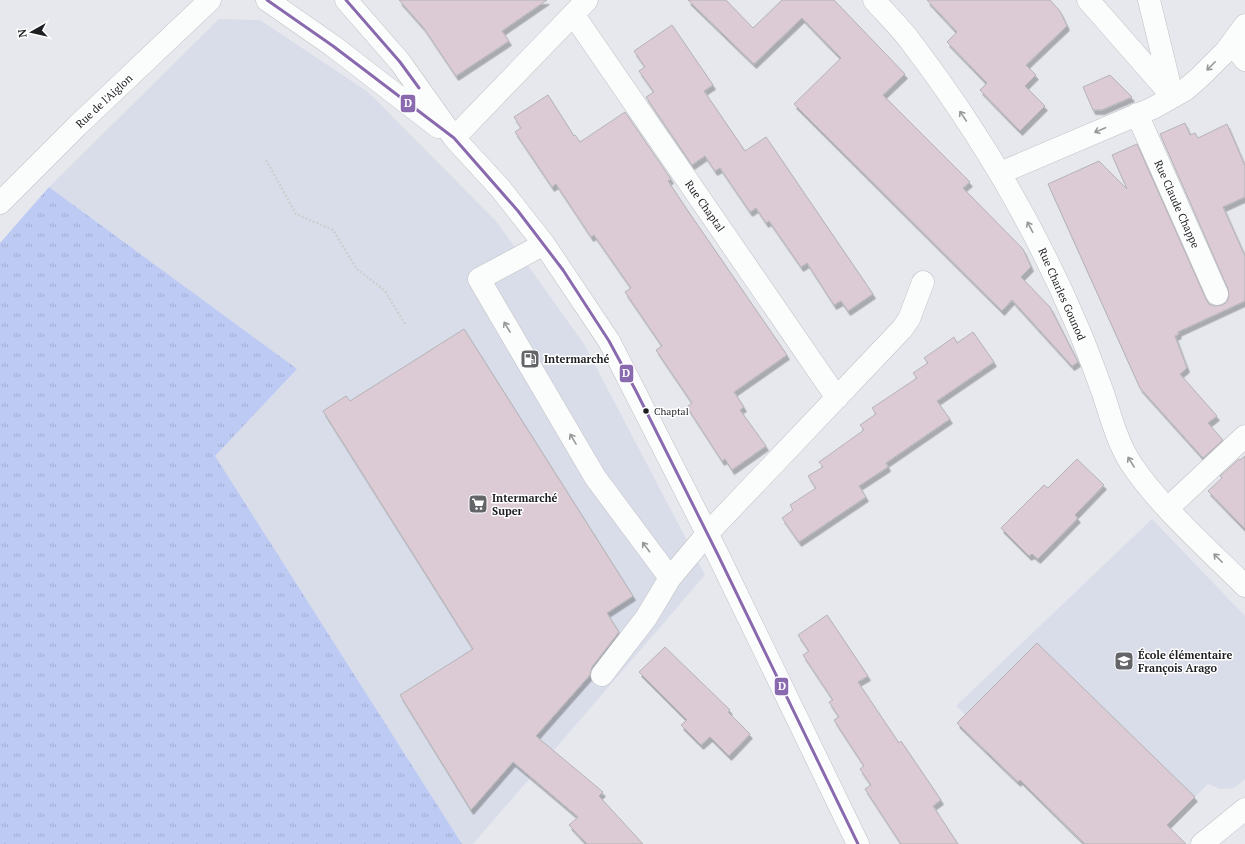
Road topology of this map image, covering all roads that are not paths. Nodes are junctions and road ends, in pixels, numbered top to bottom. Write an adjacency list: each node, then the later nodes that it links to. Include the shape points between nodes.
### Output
1 (210, 0): 15 (street, Rue de l'Aiglon, via 77,126)
2 (267, 0): 13 (street, via 333,46)
3 (346, 0): 13 (street, via 400,62)
4 (874, 0): 14 (street, Rue Charles Gounod, one-way to 4, via 944,87 910,41)
5 (1088, 0): 11 (street)
6 (1149, 0): 11 (street)
7 (580, 7): 13 (street, Rue Chaptal); 19 (street, Rue Chaptal)
8 (1245, 26): 9 (street)
9 (1232, 43): 10 (street); 11 (street, one-way to 11, via 1200,77)
10 (1245, 60)
11 (1173, 97): 12 (street)
12 (1137, 114): 14 (street, one-way to 14); 18 (street, Rue Claude Chappe)
13 (454, 138): 16 (street, via 500,188)
14 (1000, 173): 21 (street, Rue Charles Gounod, one-way to 14, via 1137,473 1122,448 1078,328 1033,232)
15 (0, 204)
16 (544, 244): 22 (street, via 609,341); 23 (street, one-way to 16, via 595,477 478,279)
17 (923, 282): 19 (street, via 909,319 902,329)
18 (1217, 294)
19 (837, 398): 22 (street)
20 (1245, 436): 21 (street)
21 (1168, 508): 24 (street, Rue Charles Gounod, one-way to 21)
22 (707, 534): 23 (street); 27 (street)
23 (670, 578): 25 (street, via 654,608)
24 (1245, 586)
25 (602, 675)
26 (1245, 809): 28 (street)
27 (858, 844)
28 (1202, 844)

